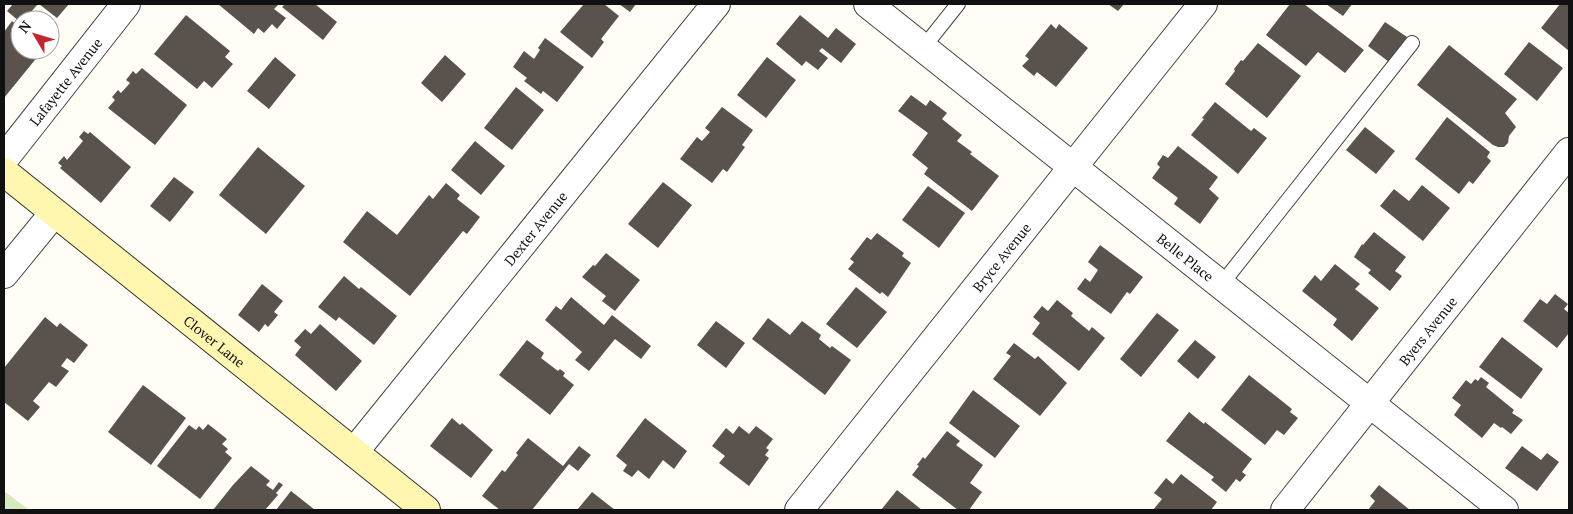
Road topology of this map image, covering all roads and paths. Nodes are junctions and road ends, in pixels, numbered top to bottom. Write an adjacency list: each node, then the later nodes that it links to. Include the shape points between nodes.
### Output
1 (126, 4): 9 (street, Lafayette Avenue)
2 (716, 4): 16 (street, Dexter Avenue)
3 (868, 4): 7 (street, Belle Place)
4 (958, 4): 7 (lane)
5 (1203, 4): 10 (street, Bryce Avenue)
6 (1412, 43): 14 (lane)
7 (923, 48): 10 (street, Belle Place)
8 (1569, 152): 15 (street, Byers Avenue)
9 (4, 159)
10 (1073, 167): 14 (street, Belle Place); 18 (street, Bryce Avenue)
11 (4, 172): 12 (street, Clover Lane)
12 (54, 213): 13 (street); 16 (street, Clover Lane)
13 (4, 274)
14 (1221, 285): 15 (street, Belle Place)
15 (1370, 404): 19 (street, Byers Avenue); 20 (street, Belle Place)
16 (354, 452): 17 (street, Clover Lane)
17 (426, 510)
18 (799, 510)
19 (1285, 510)
20 (1504, 510)

